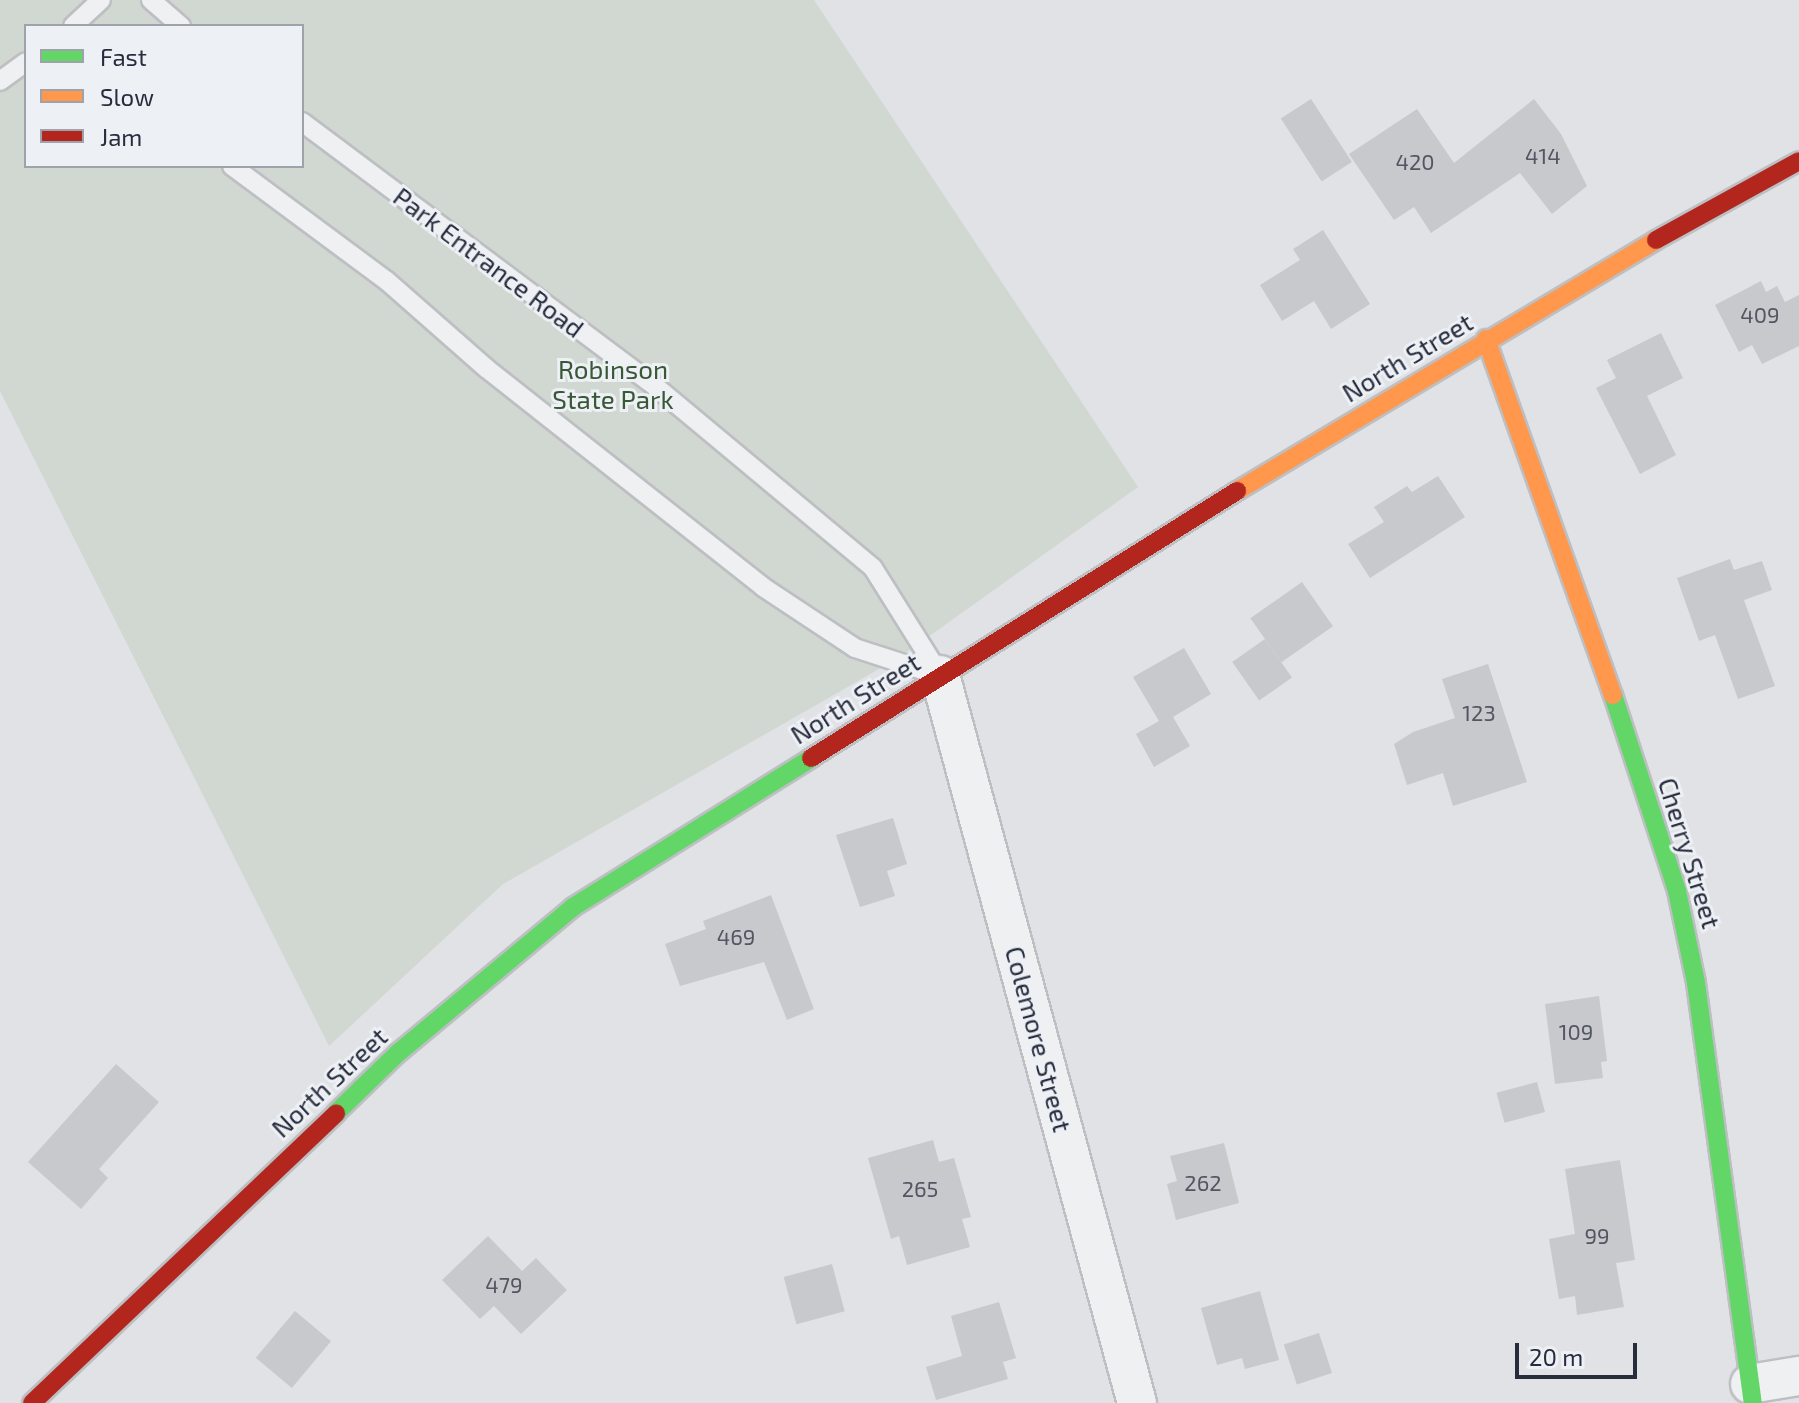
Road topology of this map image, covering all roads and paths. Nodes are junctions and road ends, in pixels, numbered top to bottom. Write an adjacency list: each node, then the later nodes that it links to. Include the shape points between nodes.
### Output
1 (101, 0): 3 (lane)
2 (151, 0): 4 (lane)
3 (75, 24)
4 (179, 24)
5 (24, 63): 6 (lane)
6 (0, 81)
7 (304, 123): 11 (lane, Park Entrance Road, via 650,382 873,568)
8 (1799, 161): 10 (main road, North Street)
9 (235, 168): 11 (lane, via 387,281 486,368 763,587 855,648)
10 (1486, 339): 11 (main road, North Street); 13 (main road, Cherry Street, via 1600,654 1677,891 1696,983)
11 (940, 675): 14 (main road, North Street, via 653,853 513,954 310,1133); 15 (street, Colemore Street)
12 (1799, 1376): 13 (street)
13 (1752, 1394)
14 (32, 1403)
15 (1137, 1403)

